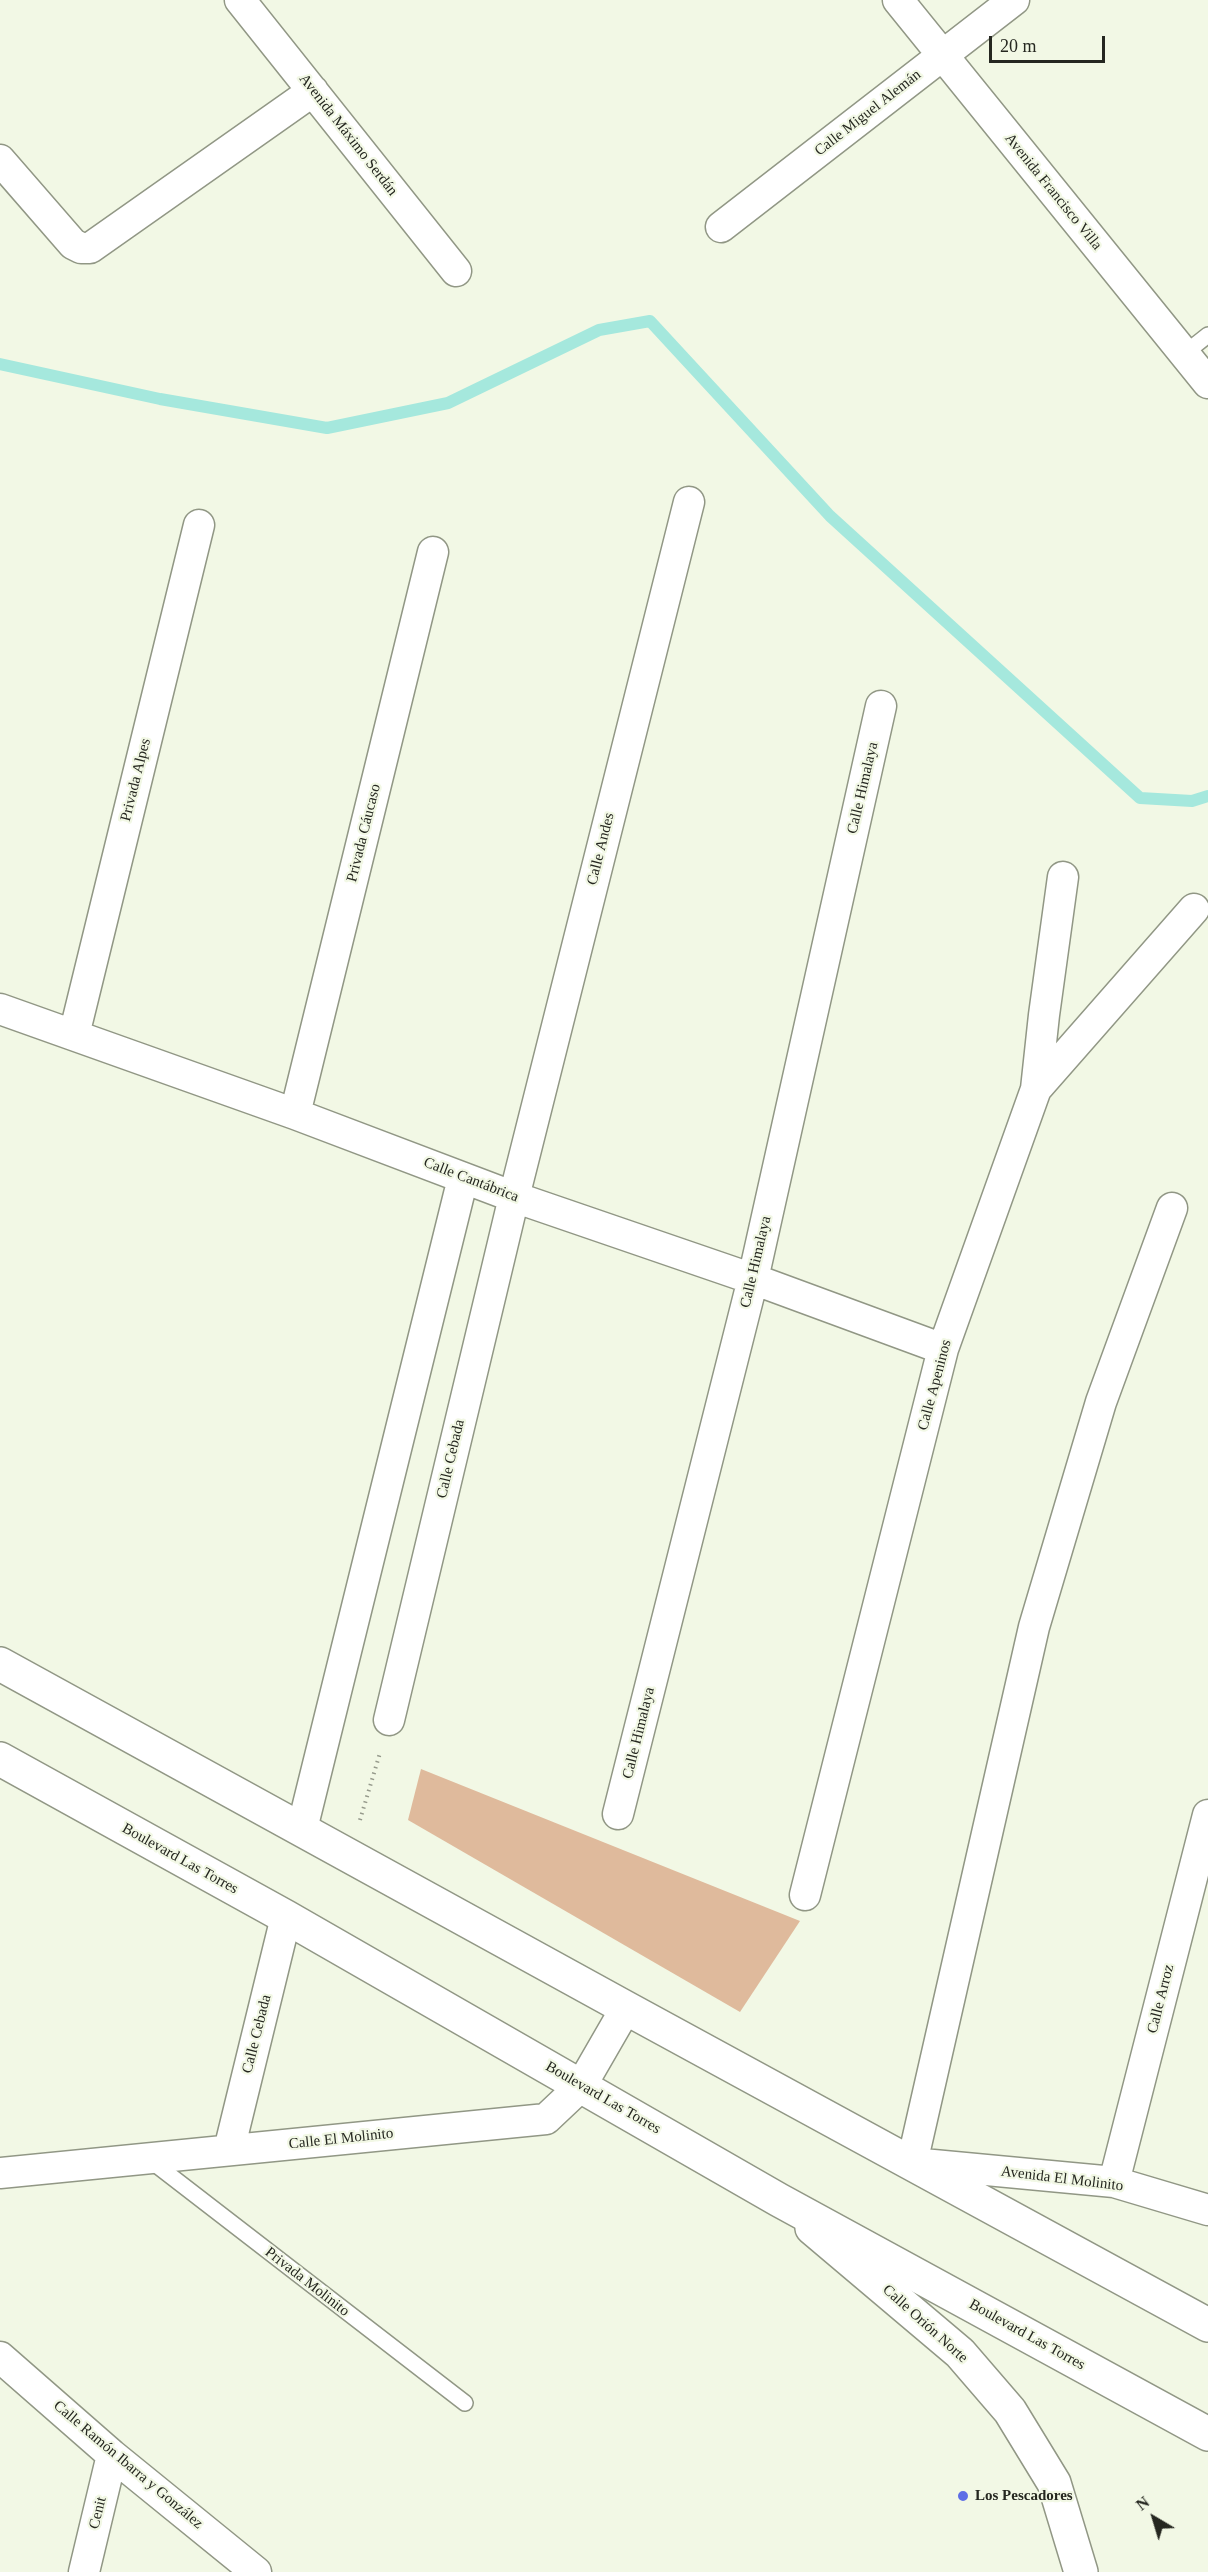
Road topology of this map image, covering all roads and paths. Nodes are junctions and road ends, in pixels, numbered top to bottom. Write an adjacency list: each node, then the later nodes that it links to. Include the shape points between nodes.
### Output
1 (240, 0): 5 (street, Avenida Máximo Serdán)
2 (898, 0): 4 (street, Avenida Francisco Villa)
3 (1014, 0): 4 (street, Calle Miguel Alemán)
4 (943, 55): 7 (street, Calle Miguel Alemán); 10 (street, Avenida Francisco Villa)
5 (313, 91): 6 (street, via 90,248 73,243); 8 (street, Avenida Máximo Serdán)
6 (0, 160)
7 (721, 226)
8 (456, 271)
9 (1208, 335): 10 (lane)
10 (1184, 354): 11 (street, Avenida Francisco Villa)
11 (1208, 383)
12 (689, 502): 23 (street, Calle Andes)
13 (198, 525): 19 (street, Privada Alpes)
14 (433, 552): 21 (street, Privada Cáucaso)
15 (881, 706): 25 (street, Calle Himalaya)
16 (1064, 877): 20 (street, Calle Apeninos)
17 (1194, 909): 20 (street)
18 (0, 1009): 19 (street, Calle Cantábrica)
19 (74, 1035): 21 (street, Calle Cantábrica)
20 (1036, 1089): 26 (street, Calle Apeninos)
21 (295, 1114): 22 (street, Calle Cantábrica)
22 (464, 1178): 23 (street, Calle Cantábrica); 32 (street)
23 (514, 1197): 25 (street, Calle Cantábrica); 28 (street, Calle Cebada)
24 (1172, 1208): 40 (street, via 1101,1402 1034,1627)
25 (753, 1279): 26 (street, Calle Cantábrica); 30 (street, Calle Himalaya)
26 (943, 1349): 34 (street, Calle Apeninos)
27 (0, 1664): 32 (main road)
28 (389, 1720): 33 (path)
29 (0, 1759): 35 (main road, Boulevard Las Torres)
30 (618, 1814)
31 (1208, 1815): 42 (street, Calle Arroz)
32 (302, 1829): 33 (main road)
33 (350, 1856): 36 (main road)
34 (805, 1895)
35 (286, 1917): 37 (main road, Boulevard Las Torres); 38 (street, Calle Cebada)
36 (626, 2008): 37 (street, Calle El Molinito); 40 (main road)
37 (581, 2086): 38 (street, Calle El Molinito, via 546,2119); 43 (main road, Boulevard Las Torres)
38 (229, 2150): 39 (street, Calle El Molinito)
39 (150, 2160): 41 (street, Calle El Molinito); 47 (lane, Privada Molinito)
40 (912, 2163): 42 (street, Avenida El Molinito); 45 (main road)
41 (0, 2174)
42 (1114, 2182): 44 (street, Avenida El Molinito)
43 (779, 2200): 48 (main road, Boulevard Las Torres); 52 (main road, Calle Orión Norte, via 960,2353 1010,2411 1054,2483)
44 (1208, 2210)
45 (1208, 2325)
46 (0, 2357): 49 (street, Calle Ramón Ibarra y González)
47 (465, 2403)
48 (1208, 2434)
49 (112, 2455): 50 (street, Cenit); 51 (street, Calle Ramón Ibarra y González)
50 (84, 2572)
51 (256, 2572)
52 (1081, 2572)

